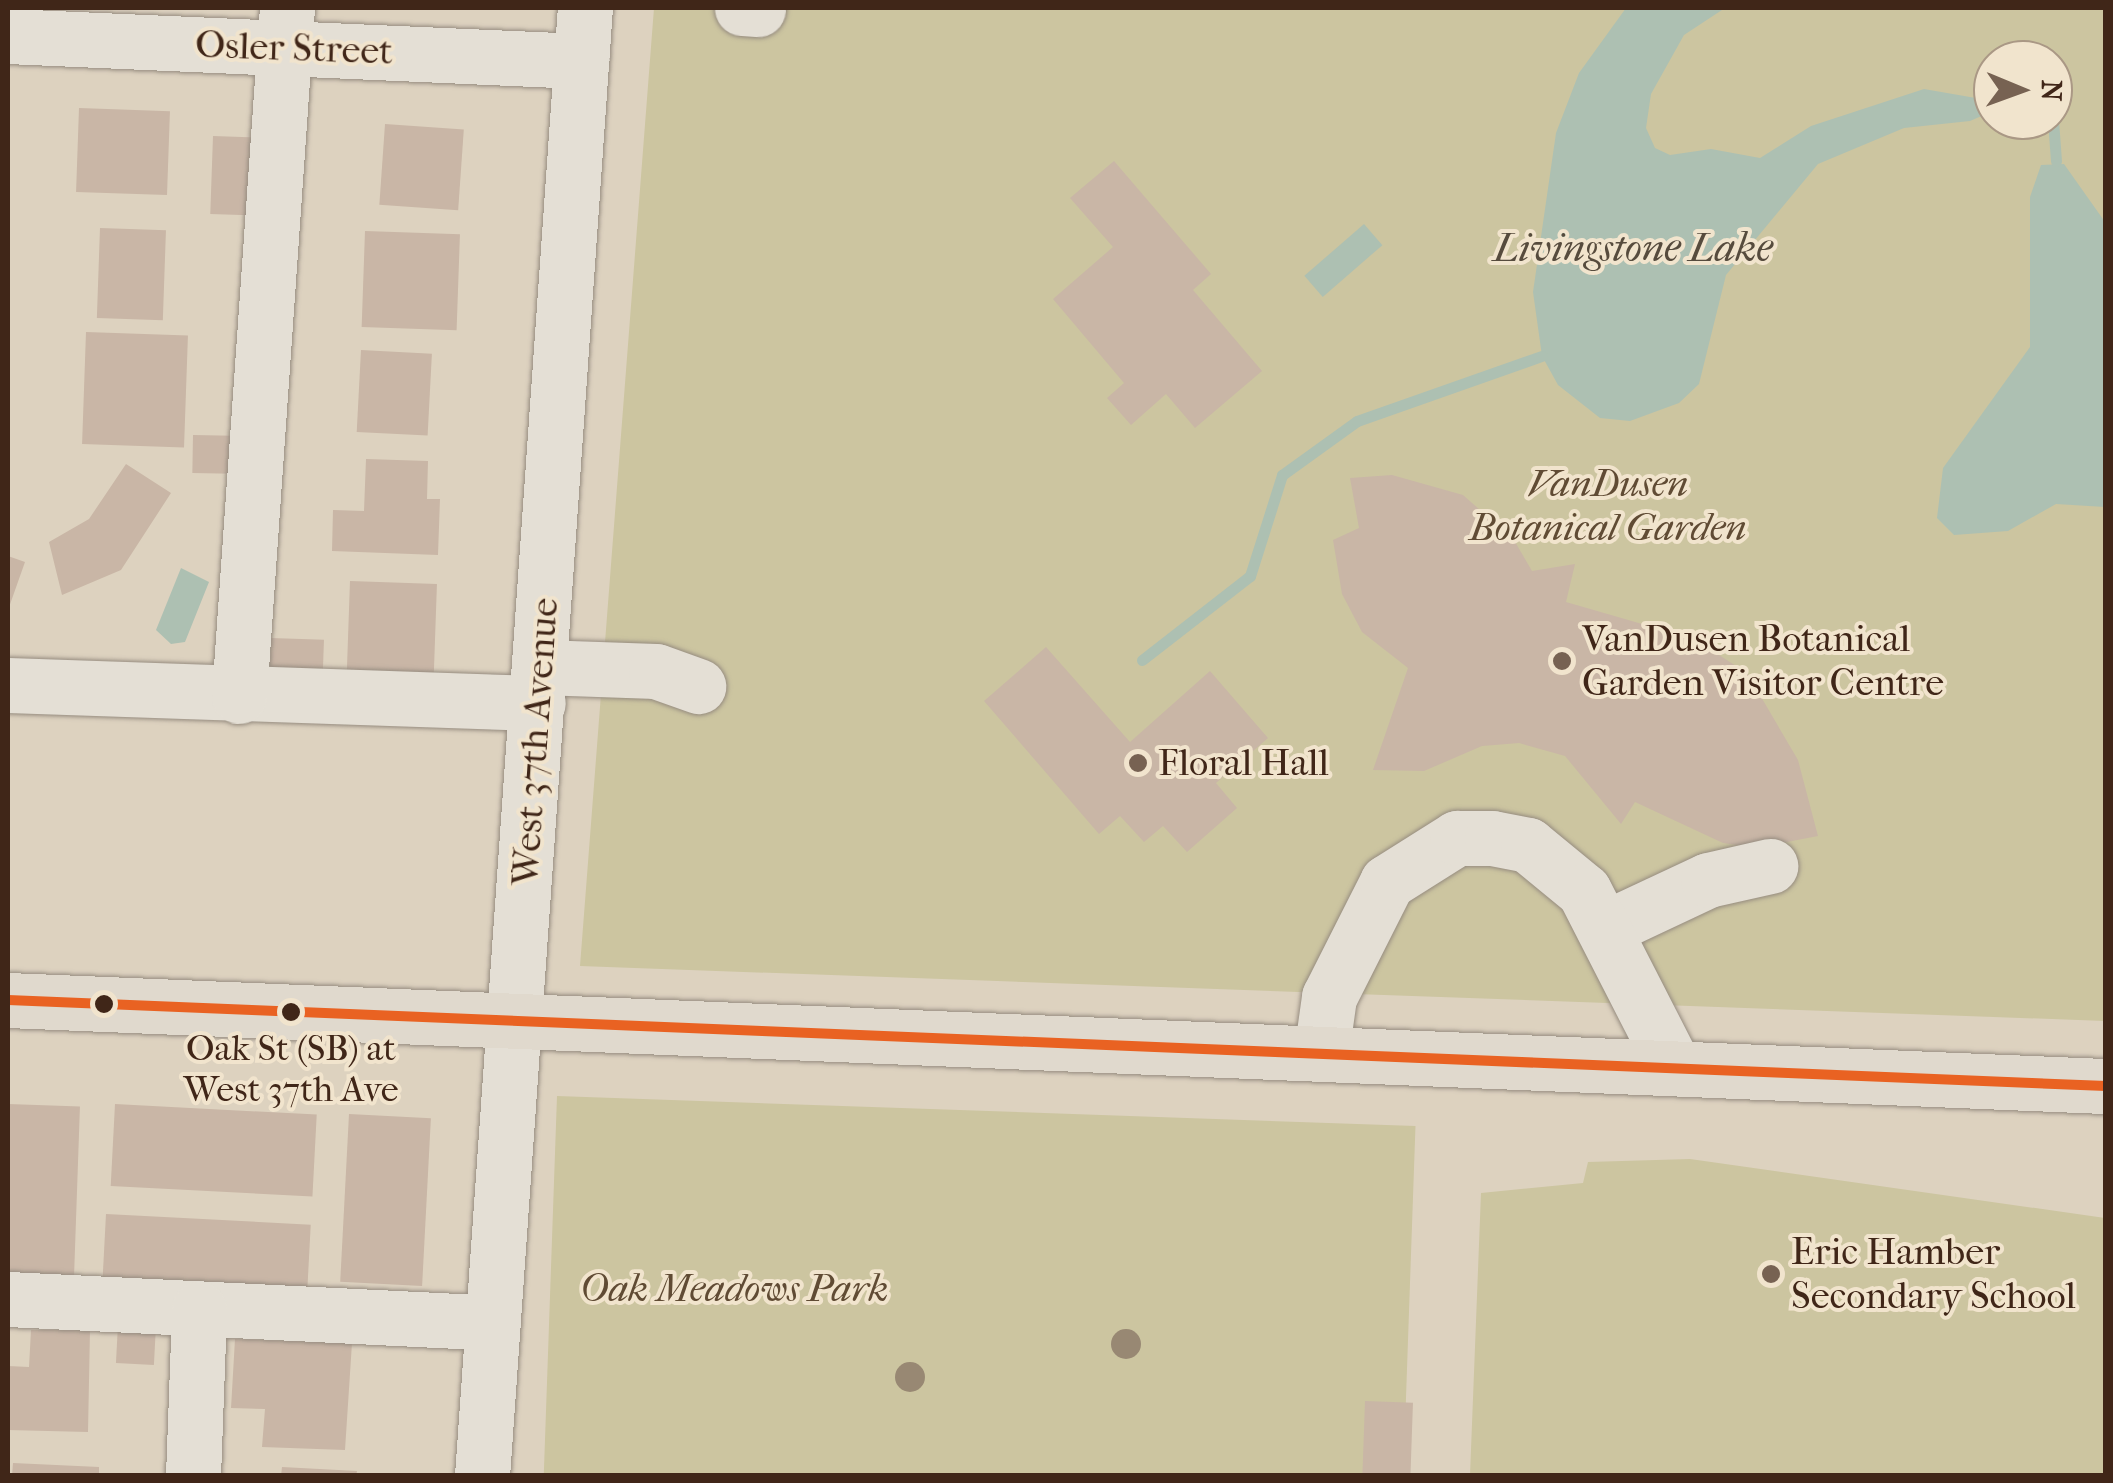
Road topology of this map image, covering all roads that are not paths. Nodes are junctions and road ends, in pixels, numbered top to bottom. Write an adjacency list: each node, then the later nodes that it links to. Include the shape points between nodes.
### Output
1 (585, 8): 6 (street, West 37th Avenue)
2 (742, 8): 3 (street)
3 (758, 9)
4 (286, 28): 5 (street, Osler Street); 6 (street, Osler Street); 10 (street)
5 (8, 36)
6 (581, 61): 8 (street, West 37th Avenue)
7 (8, 685): 10 (street)
8 (539, 685): 9 (street, via 656,671); 10 (street); 14 (street, West 37th Avenue)
9 (698, 686)
10 (240, 696)
11 (1770, 866): 12 (street, via 1708,880)
12 (1610, 926): 15 (street, via 1584,891 1528,846 1457,838 1426,851 1365,912 1329,997); 16 (street)
13 (8, 1000): 14 (main road)
14 (516, 1019): 15 (main road); 20 (street, West 37th Avenue)
15 (1321, 1054): 16 (main road)
16 (1674, 1067): 17 (main road)
17 (2106, 1086)
18 (8, 1299): 19 (street)
19 (199, 1309): 20 (street); 21 (street)
20 (492, 1322): 22 (street, West 37th Avenue)
21 (193, 1476)
22 (482, 1476)

